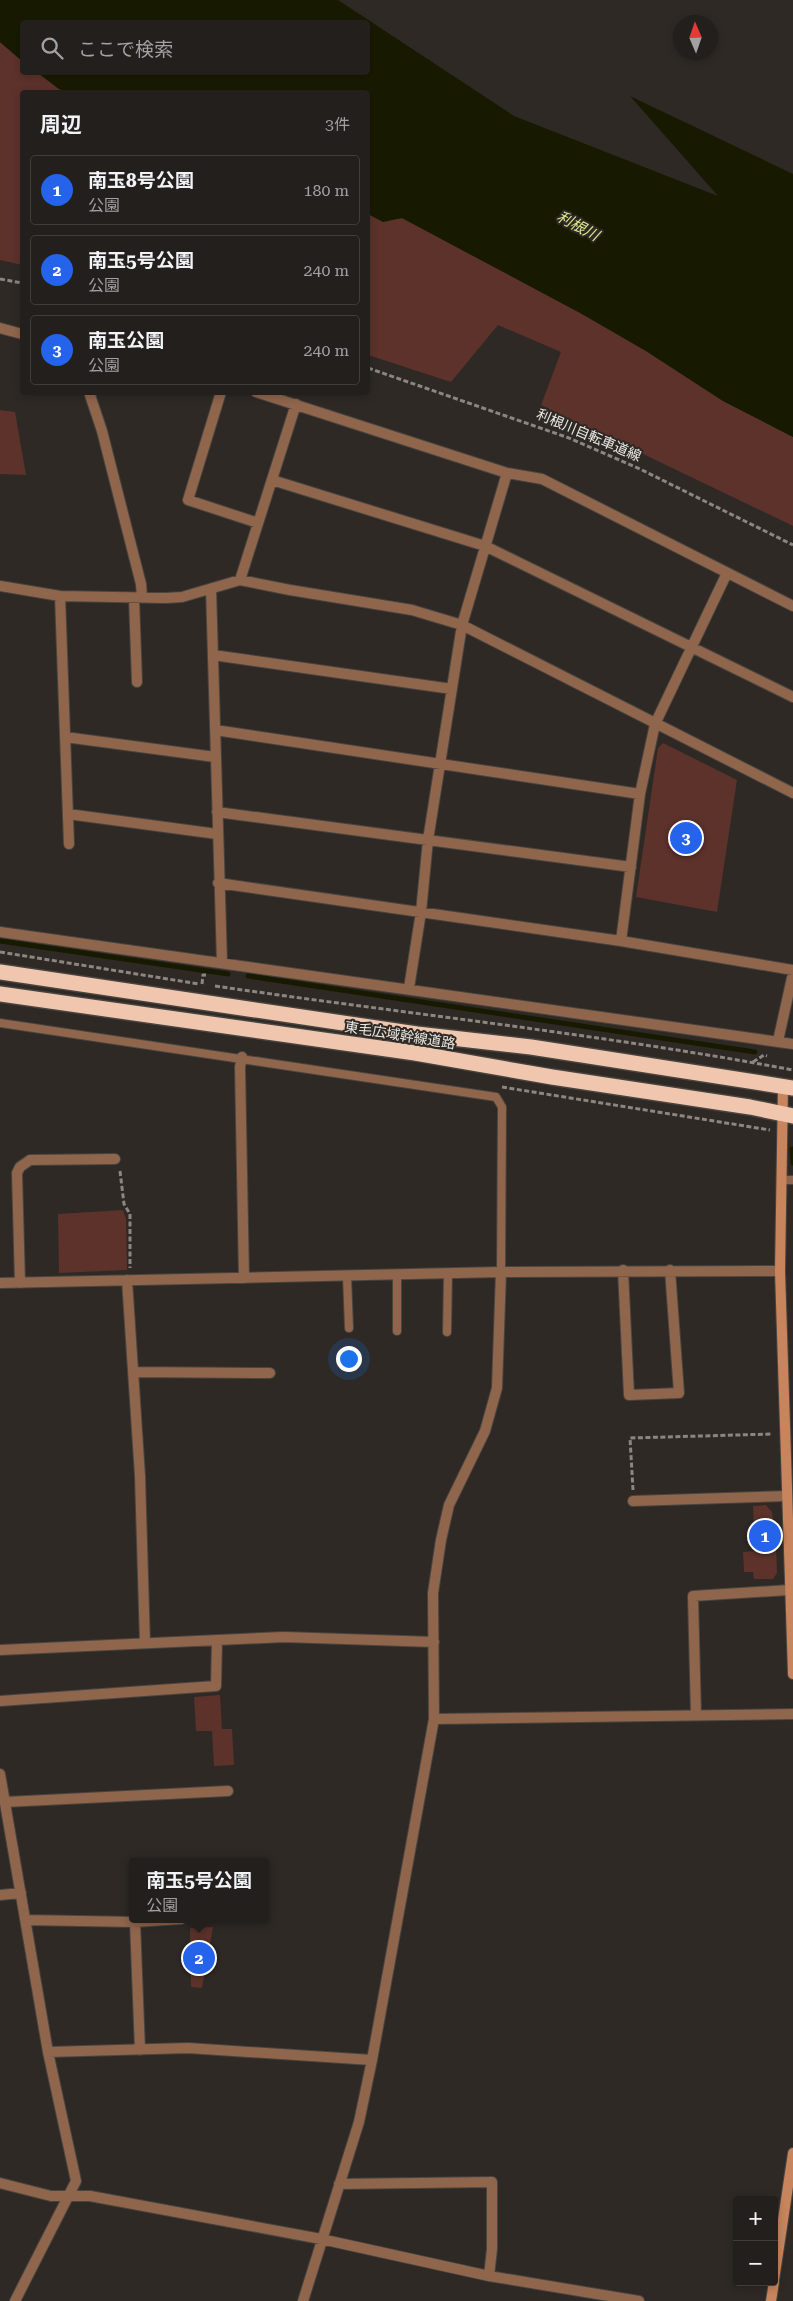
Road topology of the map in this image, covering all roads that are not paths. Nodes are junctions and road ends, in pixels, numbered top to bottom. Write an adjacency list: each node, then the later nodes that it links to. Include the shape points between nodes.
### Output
1 (0, 328): 2 (street)
2 (20, 333)
3 (90, 395): 16 (street, via 141,584)
4 (220, 395): 9 (street, via 188,500)
5 (266, 395): 6 (street)
6 (296, 404): 7 (street); 8 (street)
7 (507, 473): 10 (street); 11 (street, via 542,479)
8 (272, 480): 9 (street); 10 (street)
9 (258, 523): 12 (street)
10 (485, 546): 18 (street); 19 (street)
11 (727, 573): 17 (street); 19 (street)
12 (240, 580): 14 (street); 18 (street, via 412,610)
13 (0, 586): 15 (street)
14 (211, 589): 16 (street, via 182,597); 20 (street)
15 (60, 596): 16 (street); 26 (street)
16 (138, 597): 21 (street)
17 (793, 606)
18 (462, 624): 22 (street); 24 (street)
19 (694, 647): 23 (street); 24 (street)
20 (213, 655): 22 (street); 25 (street)
21 (137, 682)
22 (452, 689): 28 (street)
23 (793, 697)
24 (655, 724): 29 (street); 30 (street)
25 (214, 730): 27 (street); 28 (street)
26 (65, 737): 27 (street); 32 (street)
27 (215, 757): 31 (street)
28 (440, 764): 30 (street); 34 (street)
29 (793, 793)
30 (640, 794): 36 (street)
31 (216, 812): 33 (street); 34 (street)
32 (68, 814): 33 (street); 35 (street)
33 (217, 834): 37 (street)
34 (428, 840): 36 (street); 38 (street)
35 (69, 844)
36 (631, 867): 40 (street)
37 (218, 883): 38 (street); 41 (street)
38 (420, 912): 40 (street); 44 (street)
39 (0, 932): 41 (street)
40 (621, 941): 43 (street)
41 (222, 962): 44 (street)
42 (0, 972): 50 (highway, 東毛広域幹線道路, via 417,1034 531,1046)
43 (793, 972): 47 (street)
44 (410, 988): 47 (street)
45 (0, 994): 51 (highway, 東毛広域幹線道路, via 406,1052 750,1106)
46 (0, 1023): 49 (lane)
47 (778, 1041): 48 (street)
48 (793, 1044)
49 (242, 1058): 58 (lane, via 496,1097 502,1107); 62 (street)
50 (788, 1087): 51 (street)
51 (787, 1115): 53 (street)
52 (115, 1159): 65 (street, via 30,1160 20,1167 17,1173)
53 (782, 1180): 54 (lane); 57 (street)
54 (793, 1180)
55 (623, 1270): 56 (street); 56 (street, via 629,1395 679,1393); 58 (street)
56 (670, 1270): 57 (street)
57 (780, 1271): 71 (street)
58 (501, 1272): 59 (street); 75 (street, via 497,1388 485,1431 449,1505 433,1592)
59 (448, 1274): 60 (street); 68 (lane)
60 (397, 1275): 61 (street); 67 (lane)
61 (347, 1276): 62 (street); 66 (lane)
62 (244, 1278): 63 (street)
63 (127, 1280): 65 (street); 69 (street)
64 (0, 1283): 65 (street)
65 (20, 1283)
66 (349, 1328)
67 (397, 1330)
68 (447, 1332)
69 (133, 1372): 70 (street); 76 (street)
70 (270, 1373)
71 (787, 1496): 72 (street); 73 (street)
72 (633, 1501)
73 (789, 1590): 78 (street); 81 (street, via 694,1596)
74 (217, 1640): 75 (street, via 284,1637); 76 (street); 79 (street, via 216,1686)
75 (434, 1642): 82 (street)
76 (145, 1643): 77 (street)
77 (0, 1650)
78 (793, 1674)
79 (0, 1701)
80 (793, 1714): 81 (street)
81 (696, 1715): 82 (street)
82 (434, 1719): 93 (street)
83 (0, 1774): 85 (street)
84 (228, 1791): 85 (street)
85 (5, 1802): 86 (street)
86 (21, 1893): 87 (street); 88 (street)
87 (0, 1895)
88 (26, 1920): 89 (street); 92 (street)
89 (129, 1922)
90 (136, 1923): 91 (street)
91 (140, 2050): 92 (street); 93 (street, via 188,2048)
92 (48, 2052): 97 (street, via 76,2181)
93 (372, 2060): 96 (street, via 359,2122)
94 (793, 2153): 99 (street)
95 (0, 2183): 97 (street, via 51,2196)
96 (339, 2184): 98 (street); 100 (street, via 492,2182)
97 (69, 2196): 98 (street, via 90,2196); 102 (street)
98 (321, 2239): 100 (street); 103 (street)
99 (778, 2254)
100 (489, 2276): 104 (street)
101 (773, 2286): 105 (street)
102 (15, 2301)
103 (303, 2301)
104 (638, 2301)
105 (771, 2301)

